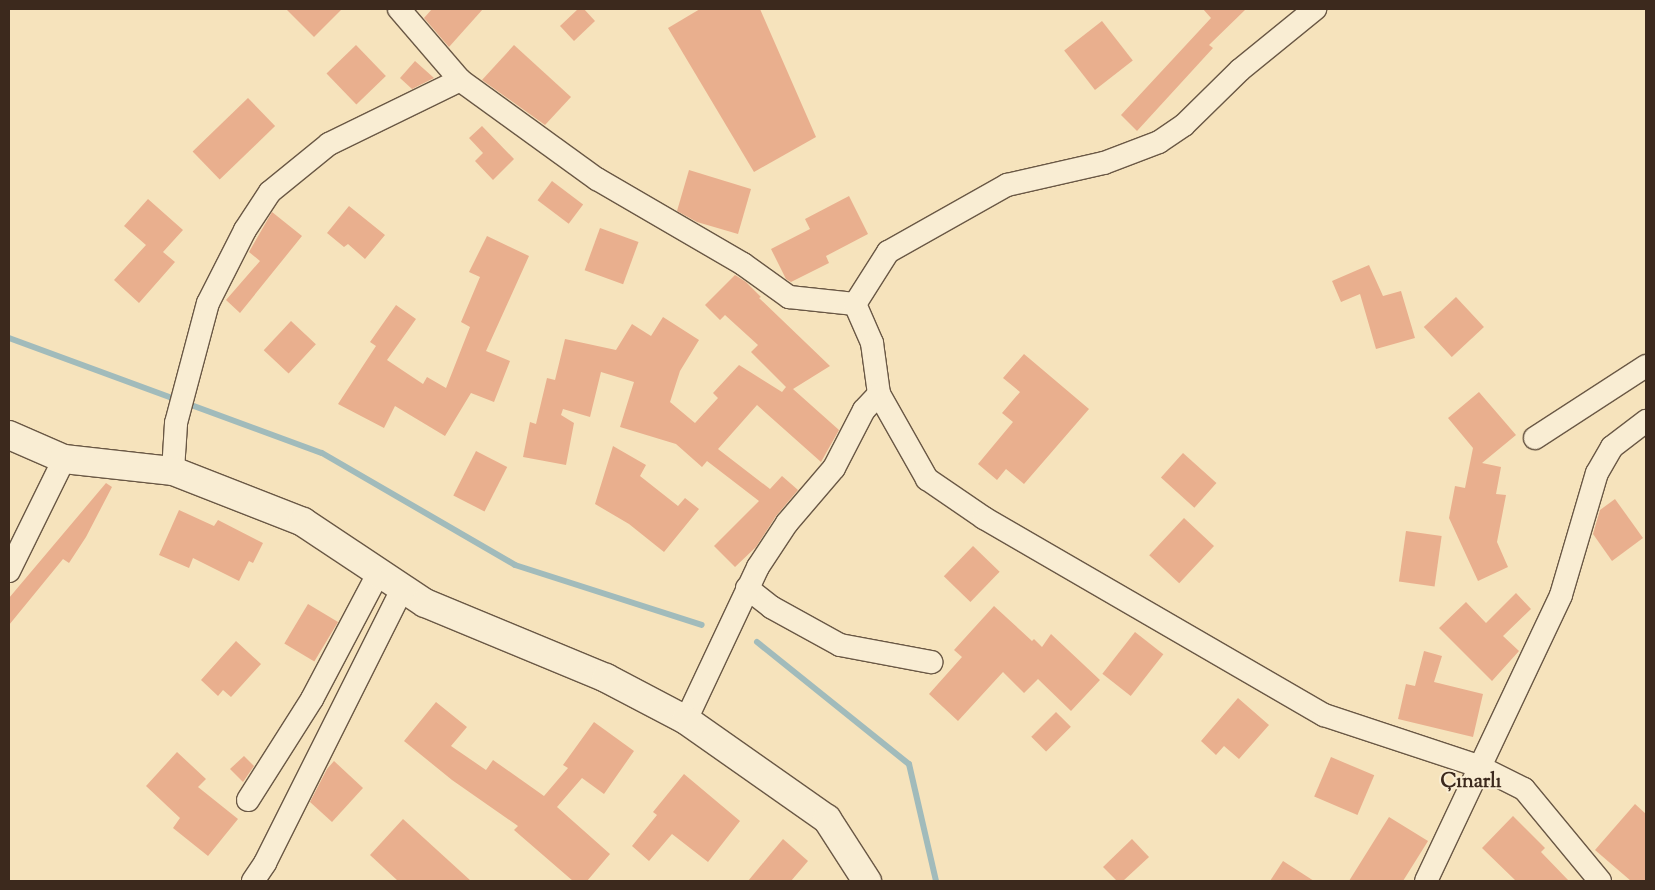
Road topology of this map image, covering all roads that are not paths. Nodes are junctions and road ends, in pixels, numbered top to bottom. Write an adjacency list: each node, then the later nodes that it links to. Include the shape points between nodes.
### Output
1 (399, 9): 3 (street)
2 (1315, 9): 4 (street, via 1240,70 1184,125 1159,142 1104,163 1007,186 888,252)
3 (460, 80): 4 (street, via 597,180 743,264 789,297); 11 (street, via 329,144 270,192 245,230 208,303 176,423)
4 (855, 304): 6 (street, via 872,344)
5 (1646, 366): 9 (street)
6 (879, 394): 15 (street, via 864,410 834,468 787,524); 18 (street, via 927,479 984,518 1324,715)
7 (1646, 421): 18 (street, via 1612,447 1597,473 1561,595)
8 (9, 435): 10 (street)
9 (1535, 438)
10 (64, 459): 11 (street); 12 (street)
11 (173, 471): 13 (street, via 303,522)
12 (9, 571)
13 (379, 572): 14 (street); 19 (street, via 312,700)
14 (402, 588): 17 (street, via 425,603 476,626 606,678); 20 (street)
15 (747, 588): 16 (street, via 771,607 840,645); 17 (street)
16 (931, 662)
17 (686, 720): 21 (street, via 827,819)
18 (1478, 766): 22 (street); 23 (street, via 1524,789)
19 (248, 800)
20 (253, 881)
21 (867, 881)
22 (1426, 881)
23 (1600, 881)

